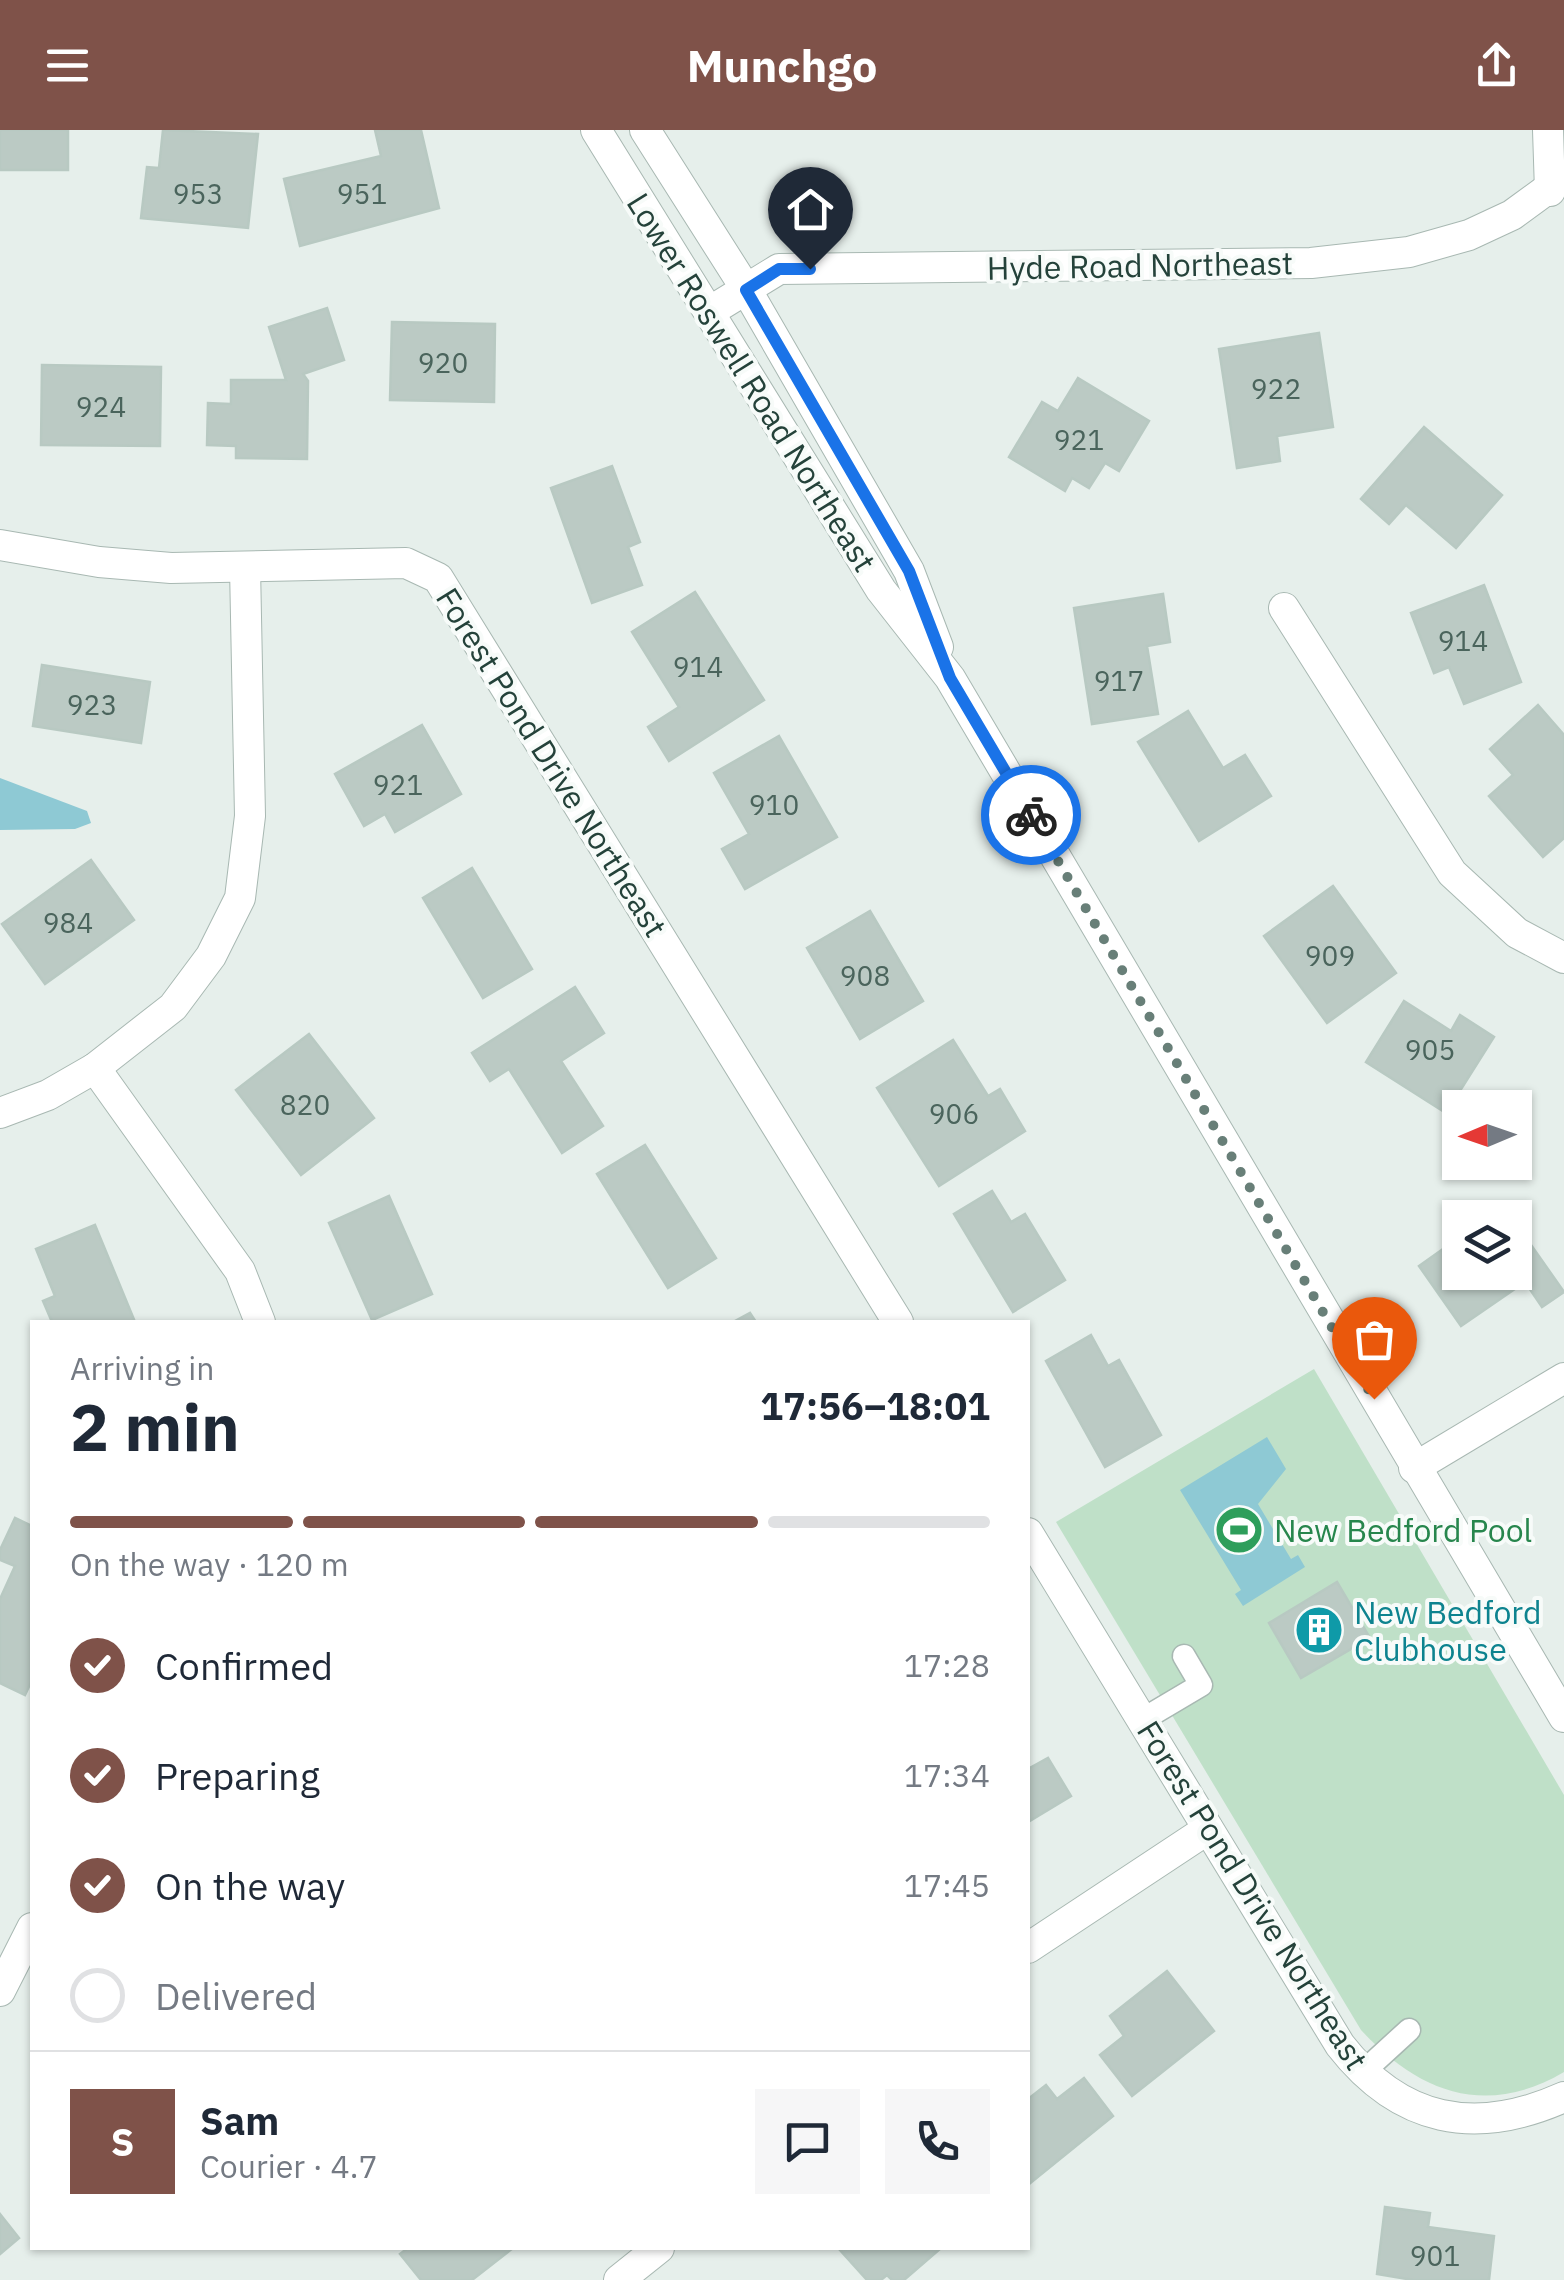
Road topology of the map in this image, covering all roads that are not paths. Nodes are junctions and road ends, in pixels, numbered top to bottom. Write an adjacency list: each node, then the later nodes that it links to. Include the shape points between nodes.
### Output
1 (596, 130): 6 (street, Lower Roswell Road Northeast)
2 (645, 130): 5 (street, Lower Roswell Road Northeast)
3 (1548, 130): 4 (street)
4 (1557, 184): 5 (street, Hyde Road Northeast, via 1468,235 1409,252 1310,263 779,269)
5 (746, 290): 6 (street, Hyde Road Northeast); 10 (street, Lower Roswell Road Northeast, via 909,571)
6 (709, 312): 10 (street, Lower Roswell Road Northeast, via 880,590)
7 (0, 545): 8 (street, Forest Pond Drive Northeast, via 117,564)
8 (244, 567): 12 (street, via 250,816 240,898 210,956 172,1007); 15 (street, Forest Pond Drive Northeast, via 406,562 438,578)
9 (1284, 608): 11 (street, via 1452,873 1517,933)
10 (950, 678): 17 (street, Lower Roswell Road Northeast)
11 (1564, 958)
12 (94, 1068): 13 (street); 14 (street, via 240,1271)
13 (0, 1113)
14 (259, 1320)
15 (897, 1320)
16 (1564, 1378): 17 (street)
17 (1414, 1468): 20 (street, Lower Roswell Road Northeast)
18 (1030, 1537): 21 (street, Forest Pond Drive Northeast)
19 (1184, 1656): 21 (lane, via 1201,1685)
20 (1564, 1717)
21 (1142, 1720): 22 (street, Forest Pond Drive Northeast)
22 (1208, 1829): 24 (street); 27 (street, Forest Pond Drive Northeast)
23 (30, 1932): 25 (street)
24 (1030, 1947)
25 (0, 1991)
26 (1409, 2030): 27 (lane)
27 (1362, 2072): 28 (street, Forest Pond Drive Northeast, via 1387,2094 1457,2118 1518,2114)
28 (1564, 2096)
29 (656, 2250): 30 (street)
30 (618, 2280)

